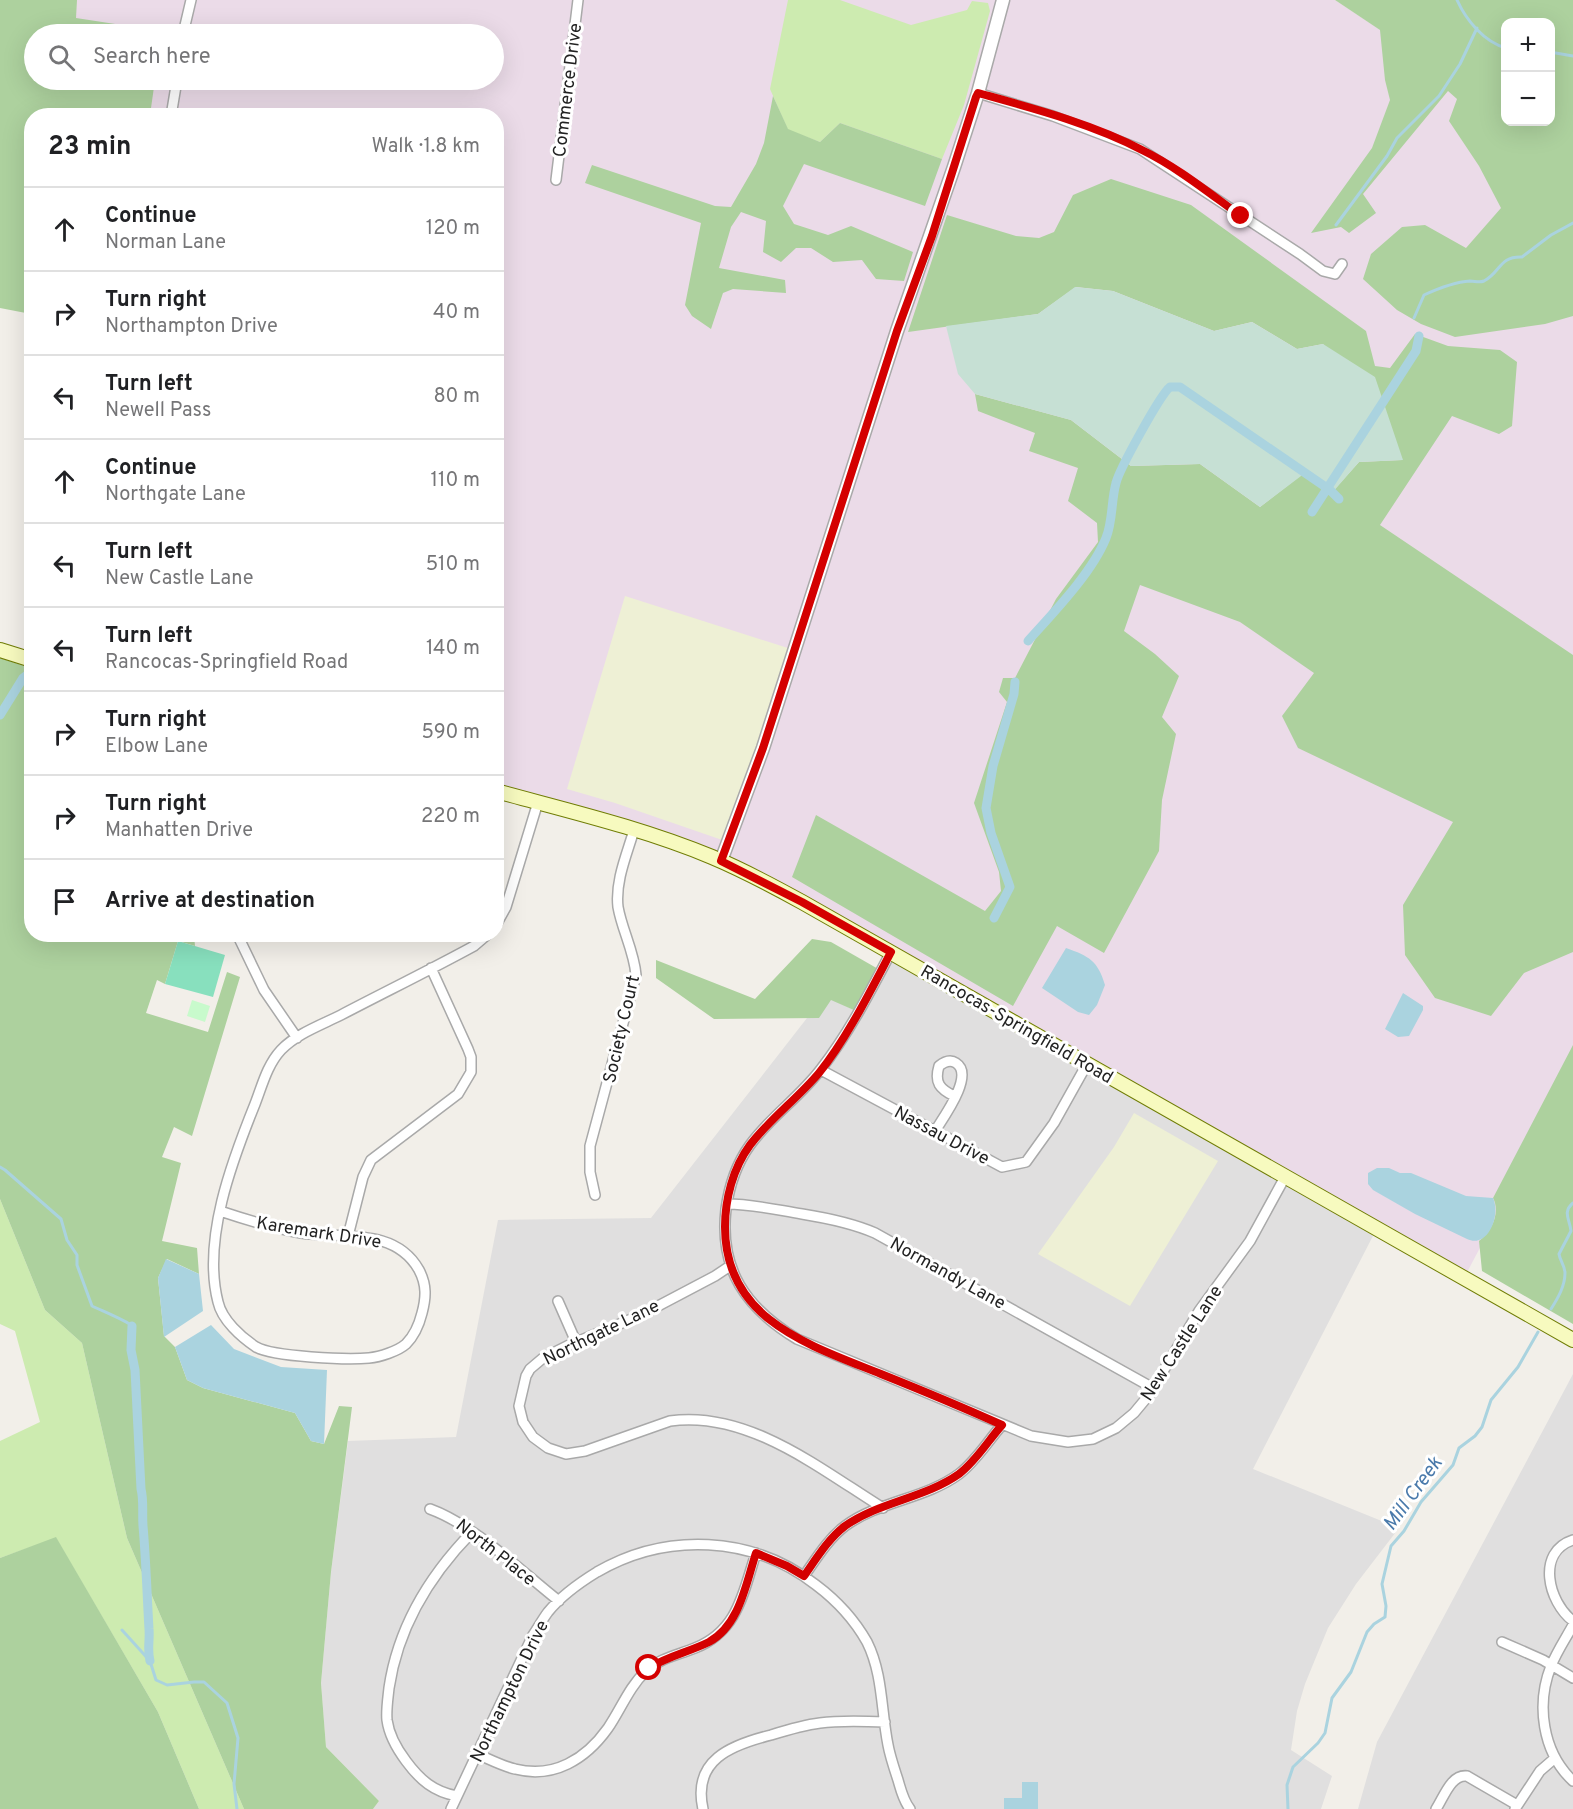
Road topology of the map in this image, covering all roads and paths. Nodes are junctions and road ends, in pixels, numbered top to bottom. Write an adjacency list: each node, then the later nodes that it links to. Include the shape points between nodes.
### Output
1 (190, 0): 4 (street)
2 (578, 0): 8 (street, Commerce Drive)
3 (1003, 0): 6 (street)
4 (185, 24)
5 (175, 90): 7 (street)
6 (978, 93): 9 (street, via 1060,118 1140,149 1323,271 1335,274); 15 (street, via 763,748)
7 (172, 108)
8 (556, 180)
9 (1342, 264)
10 (0, 650): 11 (main road)
11 (24, 658)
12 (504, 793): 13 (main road, Rancocas-Springfield Road)
13 (538, 802): 14 (main road, Rancocas-Springfield Road); 16 (street)
14 (634, 830): 15 (main road, Rancocas-Springfield Road); 27 (street, Society Court, via 618,897 636,975 590,1146)
15 (721, 861): 19 (main road, Rancocas-Springfield Road)
16 (504, 911)
17 (241, 942): 21 (street, via 264,990)
18 (479, 942): 20 (street, Karemark Drive)
19 (891, 952): 22 (main road, Rancocas-Springfield Road); 23 (street, New Castle Lane)
20 (431, 968): 21 (street, Karemark Drive); 30 (street, via 468,1049 471,1072 458,1094 371,1160)
21 (297, 1038): 29 (street, Karemark Drive, via 280,1051 263,1081)
22 (1087, 1064): 25 (street, Nassau Drive, via 1054,1123 1026,1162 1002,1167); 26 (main road, Rancocas-Springfield Road)
23 (821, 1070): 25 (street, Nassau Drive); 28 (street, New Castle Lane, via 750,1145 737,1168)
24 (954, 1096): 25 (street)
25 (935, 1131)
26 (1286, 1177): 33 (main road, Rancocas-Springfield Road); 35 (street, New Castle Lane, via 1250,1241 1199,1311)
27 (595, 1195)
28 (727, 1204): 31 (street, New Castle Lane, via 725,1233); 35 (street, Normandy Lane, via 749,1204 814,1216 875,1233)
29 (220, 1211): 30 (street, Karemark Drive, via 265,1226); 30 (street, Karemark Drive, via 214,1275 218,1304 228,1323 257,1347 278,1354 371,1358 405,1345 418,1329 425,1284 406,1253 371,1238)
30 (348, 1236)
31 (730, 1266): 34 (street, Northgate Lane, via 641,1314); 36 (street, New Castle Lane, via 755,1305 797,1339)
32 (558, 1301): 34 (street)
33 (1573, 1340)
34 (576, 1342): 37 (street, Northgate Lane, via 551,1353 530,1369 521,1391 523,1422 533,1437 548,1448 566,1454 585,1451 658,1424 681,1420 726,1424 779,1444)
35 (1153, 1388): 36 (street, New Castle Lane, via 1126,1421 1093,1439 1055,1442)
36 (1002, 1425): 37 (street, via 957,1475)
37 (883, 1508): 42 (street, via 840,1531)
38 (430, 1509): 39 (street, North Place)
39 (472, 1532): 43 (street, North Place); 52 (street, via 435,1576 408,1622 391,1671 387,1718 400,1754 414,1773 437,1791)
40 (1573, 1540): 44 (street, via 1555,1550 1550,1573 1558,1603)
41 (756, 1553): 42 (street, Northampton Drive); 43 (street, Northampton Drive, via 702,1544 659,1548 604,1568); 49 (street, via 740,1604 729,1624 711,1641 649,1668 608,1728 581,1757 546,1772 518,1770)
42 (804, 1576): 48 (street, Northampton Drive, via 842,1609 866,1641 876,1666)
43 (559, 1601): 49 (street, Northampton Drive, via 532,1635)
44 (1573, 1623): 46 (street)
45 (1502, 1642): 46 (street)
46 (1551, 1665): 47 (street); 50 (street, via 1543,1716)
47 (1573, 1678)
48 (885, 1722): 54 (street, Northampton Drive, via 894,1770); 56 (street, via 817,1723 738,1744 709,1766 700,1792)
49 (477, 1754): 52 (street, Northampton Drive)
50 (1555, 1758): 51 (street); 53 (street, via 1540,1771)
51 (1573, 1781)
52 (457, 1796): 55 (street, Northampton Drive)
53 (1516, 1807): 57 (street, via 1462,1775 1454,1780)
54 (907, 1808)
55 (451, 1809)
56 (703, 1809)
57 (1436, 1809)

